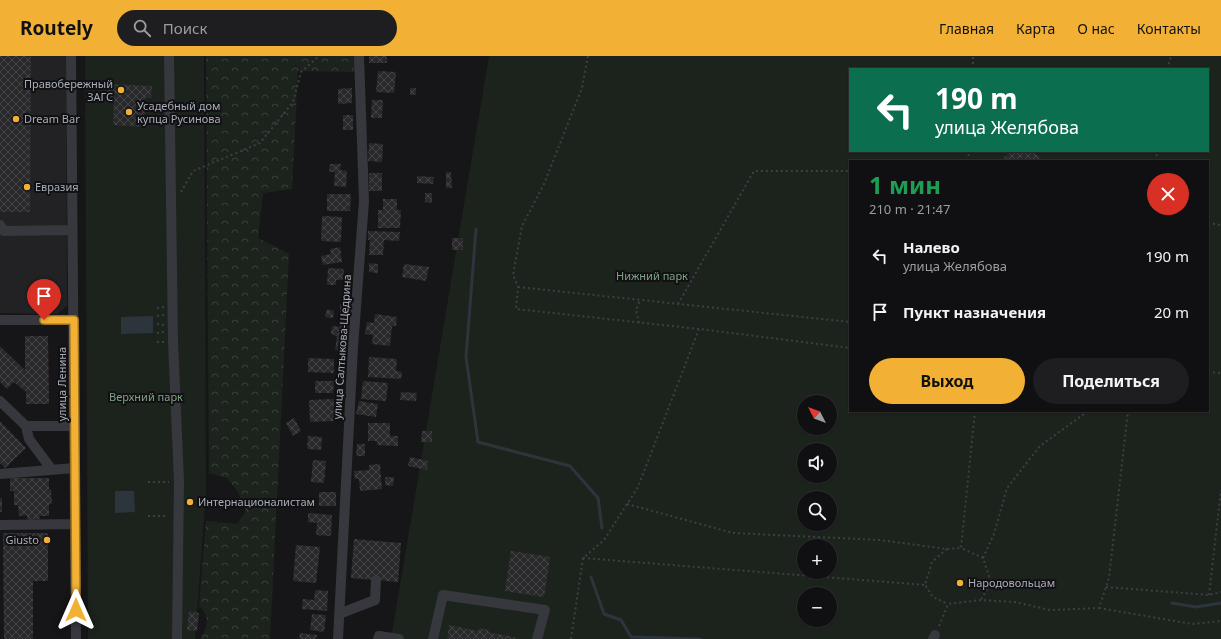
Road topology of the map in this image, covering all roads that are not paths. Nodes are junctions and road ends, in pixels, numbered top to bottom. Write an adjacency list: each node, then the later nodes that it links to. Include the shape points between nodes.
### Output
1 (71, 56): 5 (street, улица Ленина)
2 (170, 56): 19 (street, via 172,342 179,488)
3 (358, 56): 17 (street, улица Салтыкова-Щедрина, via 364,201 353,347)
4 (0, 225): 5 (street, via 4,231)
5 (72, 230): 7 (street, улица Ленина)
6 (0, 320): 7 (street)
7 (74, 320): 10 (street, улица Ленина)
8 (0, 401): 9 (street)
9 (26, 426): 10 (street); 12 (street, via 29,440)
10 (74, 426): 11 (street, улица Ленина)
11 (75, 468): 12 (street); 14 (street, улица Ленина)
12 (52, 470): 13 (street)
13 (0, 474)
14 (75, 524): 15 (street); 18 (street, улица Ленина)
15 (0, 525)
16 (376, 580): 17 (street, via 375,600)
17 (339, 614): 20 (street, улица Салтыкова-Щедрина)
18 (76, 639)
19 (177, 639)
20 (338, 639)
21 (378, 639): 22 (street, via 379,636)
22 (399, 639)
23 (433, 639): 24 (street, via 443,595 545,610)
24 (537, 639)

